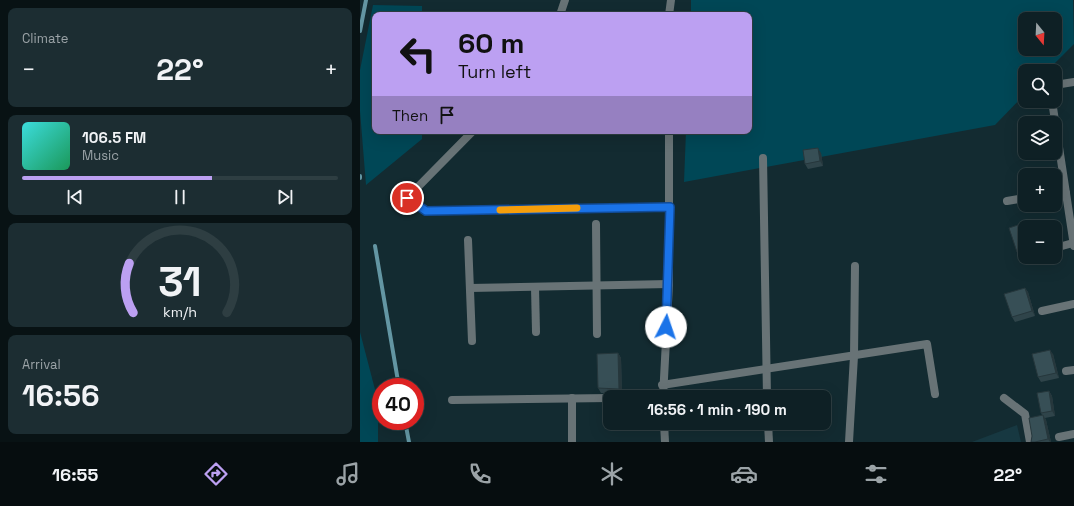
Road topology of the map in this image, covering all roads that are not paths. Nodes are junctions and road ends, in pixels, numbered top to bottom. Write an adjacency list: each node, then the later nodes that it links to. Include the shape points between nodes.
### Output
1 (565, 0): 3 (street)
2 (671, 0): 4 (street)
3 (561, 12)
4 (669, 12)
5 (1074, 82): 6 (street)
6 (1062, 84)
7 (1053, 108): 12 (street)
8 (470, 134): 15 (street, via 407,198 426,211)
9 (669, 134): 15 (street)
10 (763, 158): 31 (street)
11 (1062, 193): 12 (street)
12 (1066, 193): 18 (street)
13 (1018, 199): 14 (street)
14 (1007, 201)
15 (670, 207): 21 (street)
16 (596, 224): 22 (street)
17 (468, 240): 24 (street)
18 (1073, 244): 19 (street)
19 (1062, 246)
20 (855, 266): 30 (street)
21 (669, 284): 22 (street); 32 (street)
22 (596, 285): 23 (street); 28 (street)
23 (535, 286): 24 (street); 27 (street)
24 (470, 288): 29 (street)
25 (1074, 304): 26 (street)
26 (1042, 311)
27 (536, 332)
28 (597, 334)
29 (472, 341)
30 (854, 356): 31 (street); 35 (street, via 927,344); 47 (street)
31 (765, 369): 32 (street); 34 (street)
32 (662, 385): 33 (street)
33 (662, 390)
34 (766, 390)
35 (935, 394)
36 (572, 398): 37 (street); 39 (street); 44 (street)
37 (603, 398)
38 (1004, 398): 48 (street, via 1025,414)
39 (452, 400)
40 (664, 430): 45 (street)
41 (768, 430): 46 (street)
42 (1074, 434): 43 (street)
43 (1058, 437)
44 (572, 442)
45 (665, 442)
46 (769, 442)
47 (849, 442)
48 (1030, 442)

